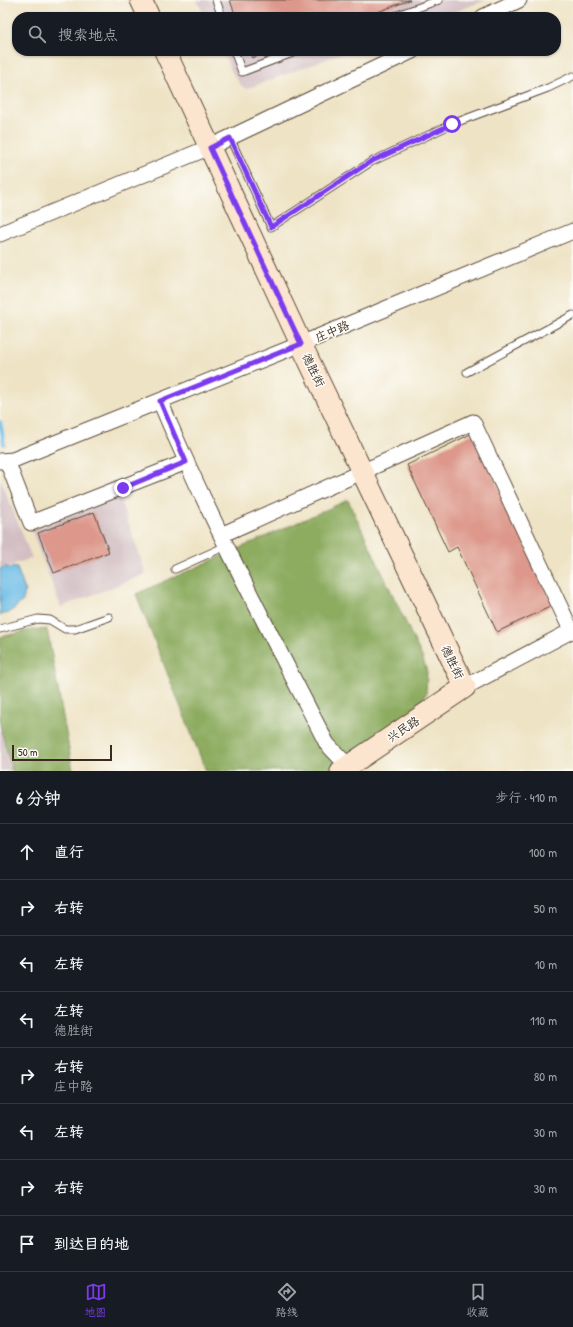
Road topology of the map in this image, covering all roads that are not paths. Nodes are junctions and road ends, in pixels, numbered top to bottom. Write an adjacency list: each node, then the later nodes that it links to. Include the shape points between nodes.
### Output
1 (141, 0): 5 (street)
2 (216, 0): 6 (lane)
3 (439, 0): 7 (lane)
4 (519, 0): 8 (street)
5 (147, 12)
6 (220, 12)
7 (406, 12)
8 (494, 12)
9 (167, 56): 15 (street, 德胜街)
10 (236, 56): 11 (lane, via 242,72)
11 (285, 56)
12 (402, 56): 14 (street)
13 (573, 76): 14 (lane, via 452,124 370,162 271,227)
14 (230, 138): 15 (street)
15 (210, 148): 17 (street); 19 (street, 德胜街)
16 (573, 231): 19 (street, 庄中路)
17 (0, 234)
18 (573, 315): 20 (lane)
19 (301, 344): 21 (street, 庄中路); 24 (street, 德胜街)
20 (467, 372)
21 (160, 401): 22 (street, 庄中路, via 14,460); 23 (street)
22 (3, 461): 23 (street, via 31,523)
23 (186, 462): 25 (street)
24 (362, 472): 25 (street); 29 (street, via 473,422); 30 (street, 德胜街)
25 (224, 540): 26 (lane); 31 (street, via 327,744)
26 (176, 569)
27 (109, 617): 28 (lane, via 75,629 65,629 50,620 38,619)
28 (0, 629)
29 (572, 630): 30 (street)
30 (465, 687): 31 (street, 兴民路)
31 (345, 769)

